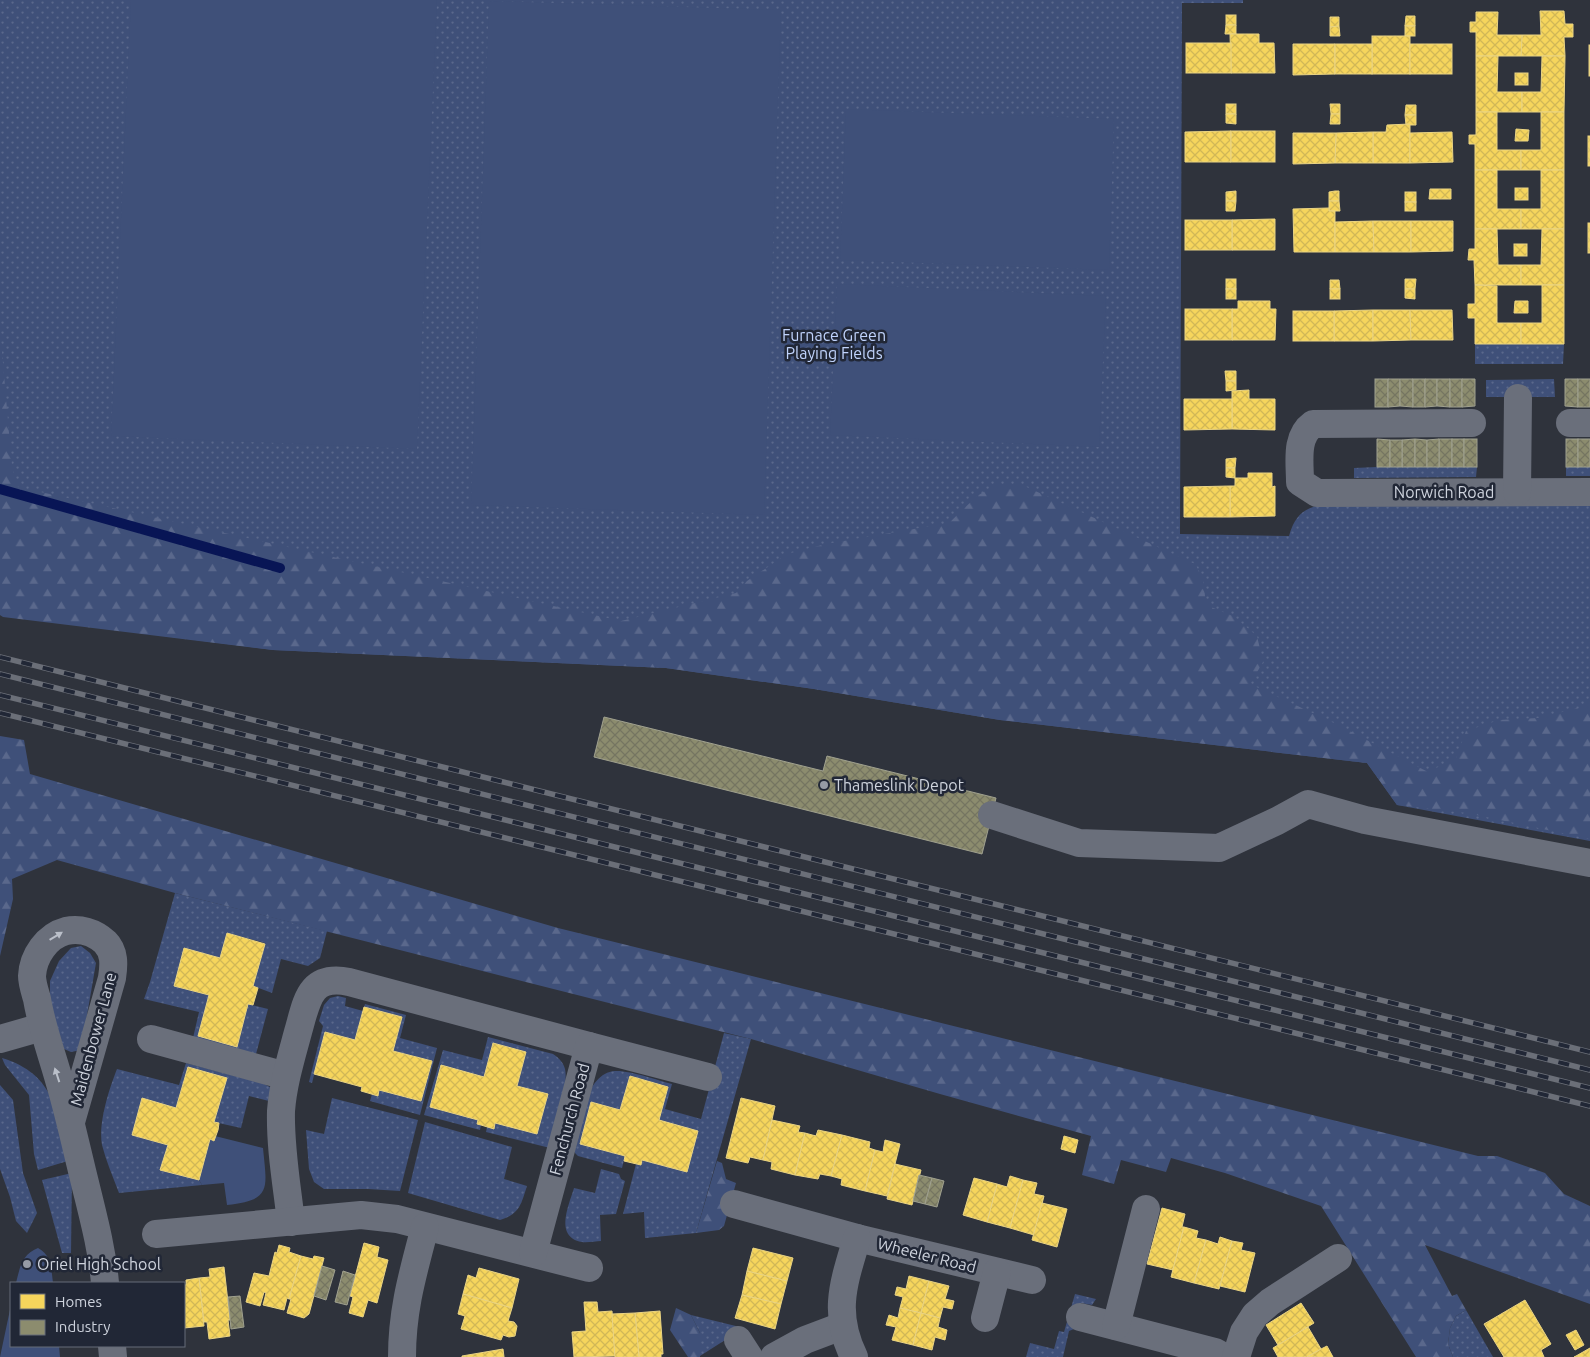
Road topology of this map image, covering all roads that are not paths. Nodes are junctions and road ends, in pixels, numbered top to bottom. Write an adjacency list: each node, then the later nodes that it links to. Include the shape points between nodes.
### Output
1 (1518, 398): 3 (street)
2 (1472, 423): 3 (street, Norwich Road, via 1313,424 1306,429 1301,441 1300,482 1317,493)
3 (1517, 492): 4 (street, Norwich Road)
4 (1590, 492)
5 (992, 816): 6 (street, via 1079,843 1219,848 1308,804 1365,820)
6 (1590, 863)
7 (42, 1027): 8 (street); 13 (street, Maidenbower Lane, one-way to 7); 13 (street, Maidenbower Lane, one-way to 13, via 32,976 43,946 55,935 69,930 83,930 96,935 106,943 114,965)
8 (0, 1038)
9 (151, 1039): 11 (street)
10 (589, 1046): 11 (street, via 336,979 315,988 306,1001); 12 (street, Fenchurch Road); 20 (street, Fenchurch Road)
11 (286, 1076): 16 (street, via 281,1111 282,1145)
12 (708, 1077)
13 (70, 1122): 25 (street, Maidenbower Lane, via 102,1257)
14 (734, 1204): 19 (street, Wheeler Road)
15 (1146, 1209): 29 (street)
16 (291, 1222): 17 (street, via 361,1215 397,1219); 18 (street)
17 (425, 1227): 20 (street); 30 (street, via 407,1294)
18 (156, 1234)
19 (857, 1238): 23 (street, Wheeler Road); 28 (street, Wheeler Road, via 843,1287)
20 (533, 1253): 22 (street)
21 (1338, 1258): 34 (street, via 1255,1315 1244,1332)
22 (589, 1268)
23 (997, 1272): 24 (street, Wheeler Road); 27 (street, Wheeler Road)
24 (1032, 1280)
25 (105, 1282)
26 (1080, 1317): 29 (street)
27 (985, 1318)
28 (842, 1326): 31 (street); 32 (street, Wheeler Road)
29 (1116, 1326): 33 (street)
30 (402, 1357)
31 (774, 1357)
32 (854, 1357)
33 (1224, 1357)
34 (1236, 1357)

